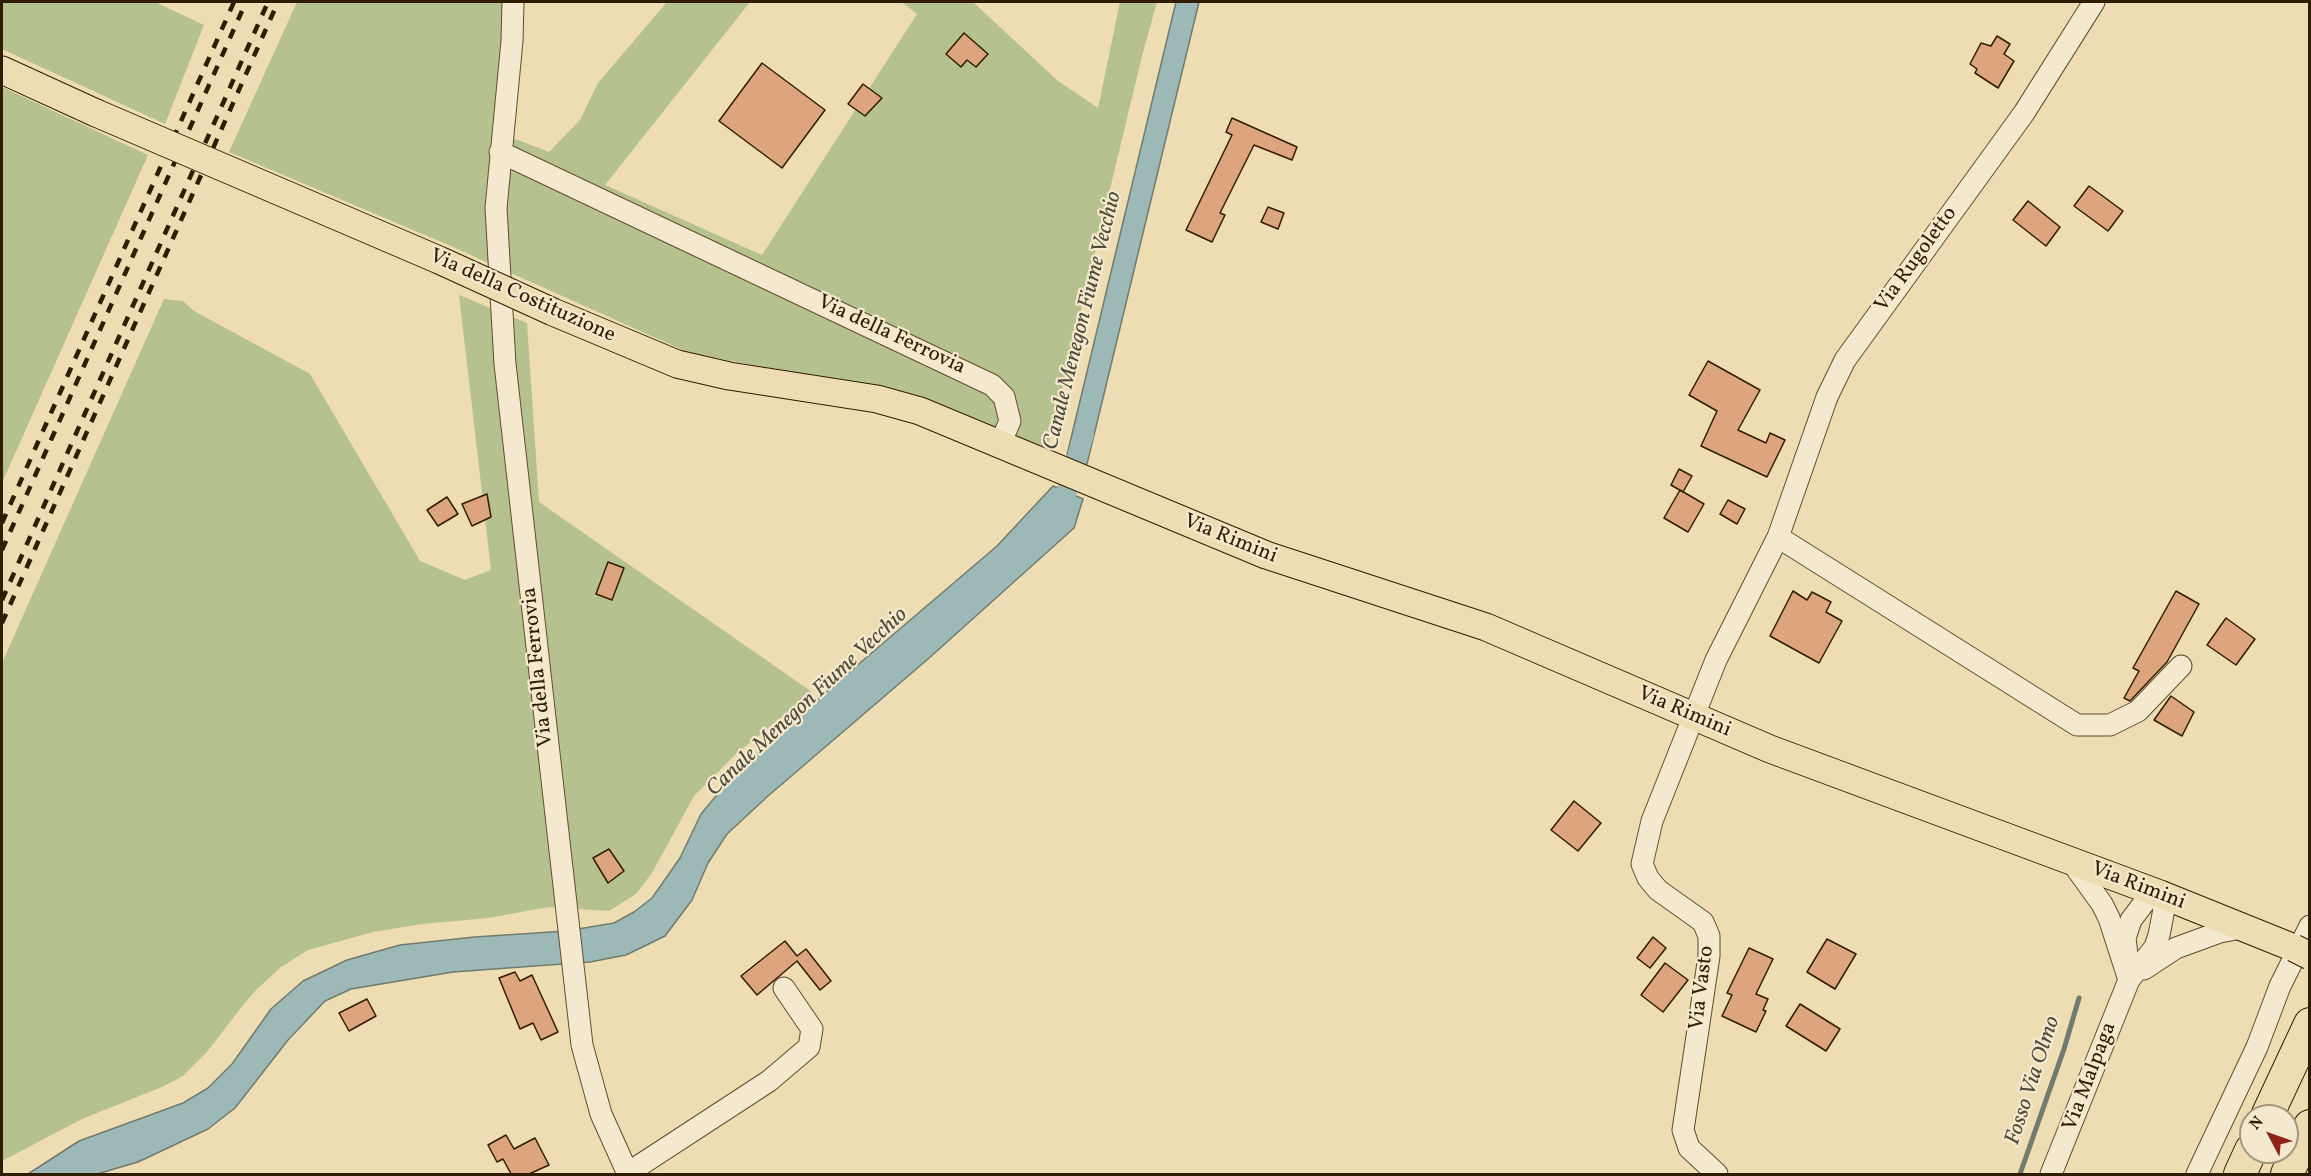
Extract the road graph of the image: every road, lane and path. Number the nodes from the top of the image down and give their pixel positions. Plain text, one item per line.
1 (513, 2) edge
2 (2094, 2) edge
3 (2, 70) edge
4 (500, 152) junction
5 (1000, 444) junction
6 (1051, 466) joint
7 (1778, 537) junction
8 (2181, 666) dead end
9 (1693, 717) junction
10 (2071, 861) junction
11 (2156, 892) junction
12 (2310, 926) edge
13 (2241, 928) junction
14 (2302, 952) edge
15 (2129, 980) junction
16 (784, 988) dead end
17 (2310, 1024) edge
18 (2273, 1104) edge
19 (2310, 1126) edge
20 (628, 1174) edge
21 (1717, 1174) edge
22 (2051, 1174) edge
23 (2197, 1174) edge
24 (2287, 1174) edge

1 - 4 street, Via della Ferrovia
2 - 7 street, Via Rugoletto
3 - 5 main road, Via della Costituzione, bridge
4 - 5 street, Via della Ferrovia
4 - 20 street, Via della Ferrovia
5 - 6 main road, Via della Costituzione
6 - 9 main road, Via Rimini
7 - 8 street
7 - 9 street, Via Rugoletto
9 - 10 main road, Via Rimini
9 - 21 street, Via Vasto
10 - 11 main road, Via Rimini
10 - 15 street
11 - 13 main road, Via Rimini
11 - 15 street
11 - 15 street
12 - 23 street
13 - 14 main road, Via Rimini
13 - 15 street
15 - 22 street, Via Malpaga
16 - 20 street
17 - 18 highway
19 - 24 highway

